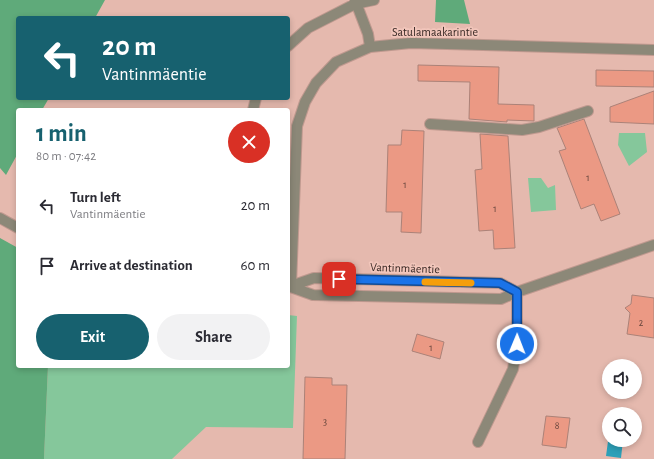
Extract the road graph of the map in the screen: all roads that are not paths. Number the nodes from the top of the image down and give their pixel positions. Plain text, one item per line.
1 (374, 0) edge
2 (355, 2) edge
3 (290, 44) edge
4 (370, 47) junction
5 (654, 50) edge
6 (588, 111) dead end
7 (430, 124) dead end
8 (291, 211) edge
9 (0, 218) edge
10 (16, 227) edge
11 (654, 245) edge
12 (290, 286) edge
13 (517, 292) junction
14 (478, 442) dead end

1 - 2 street
2 - 3 street
2 - 4 street
4 - 5 street, Satulamaakarintie
4 - 8 street, Satulamaakarintie
6 - 7 street
8 - 12 street, Satulamaakarintie
9 - 10 street
11 - 13 street
12 - 13 street
12 - 13 street, Vantinmäentie
13 - 14 street

